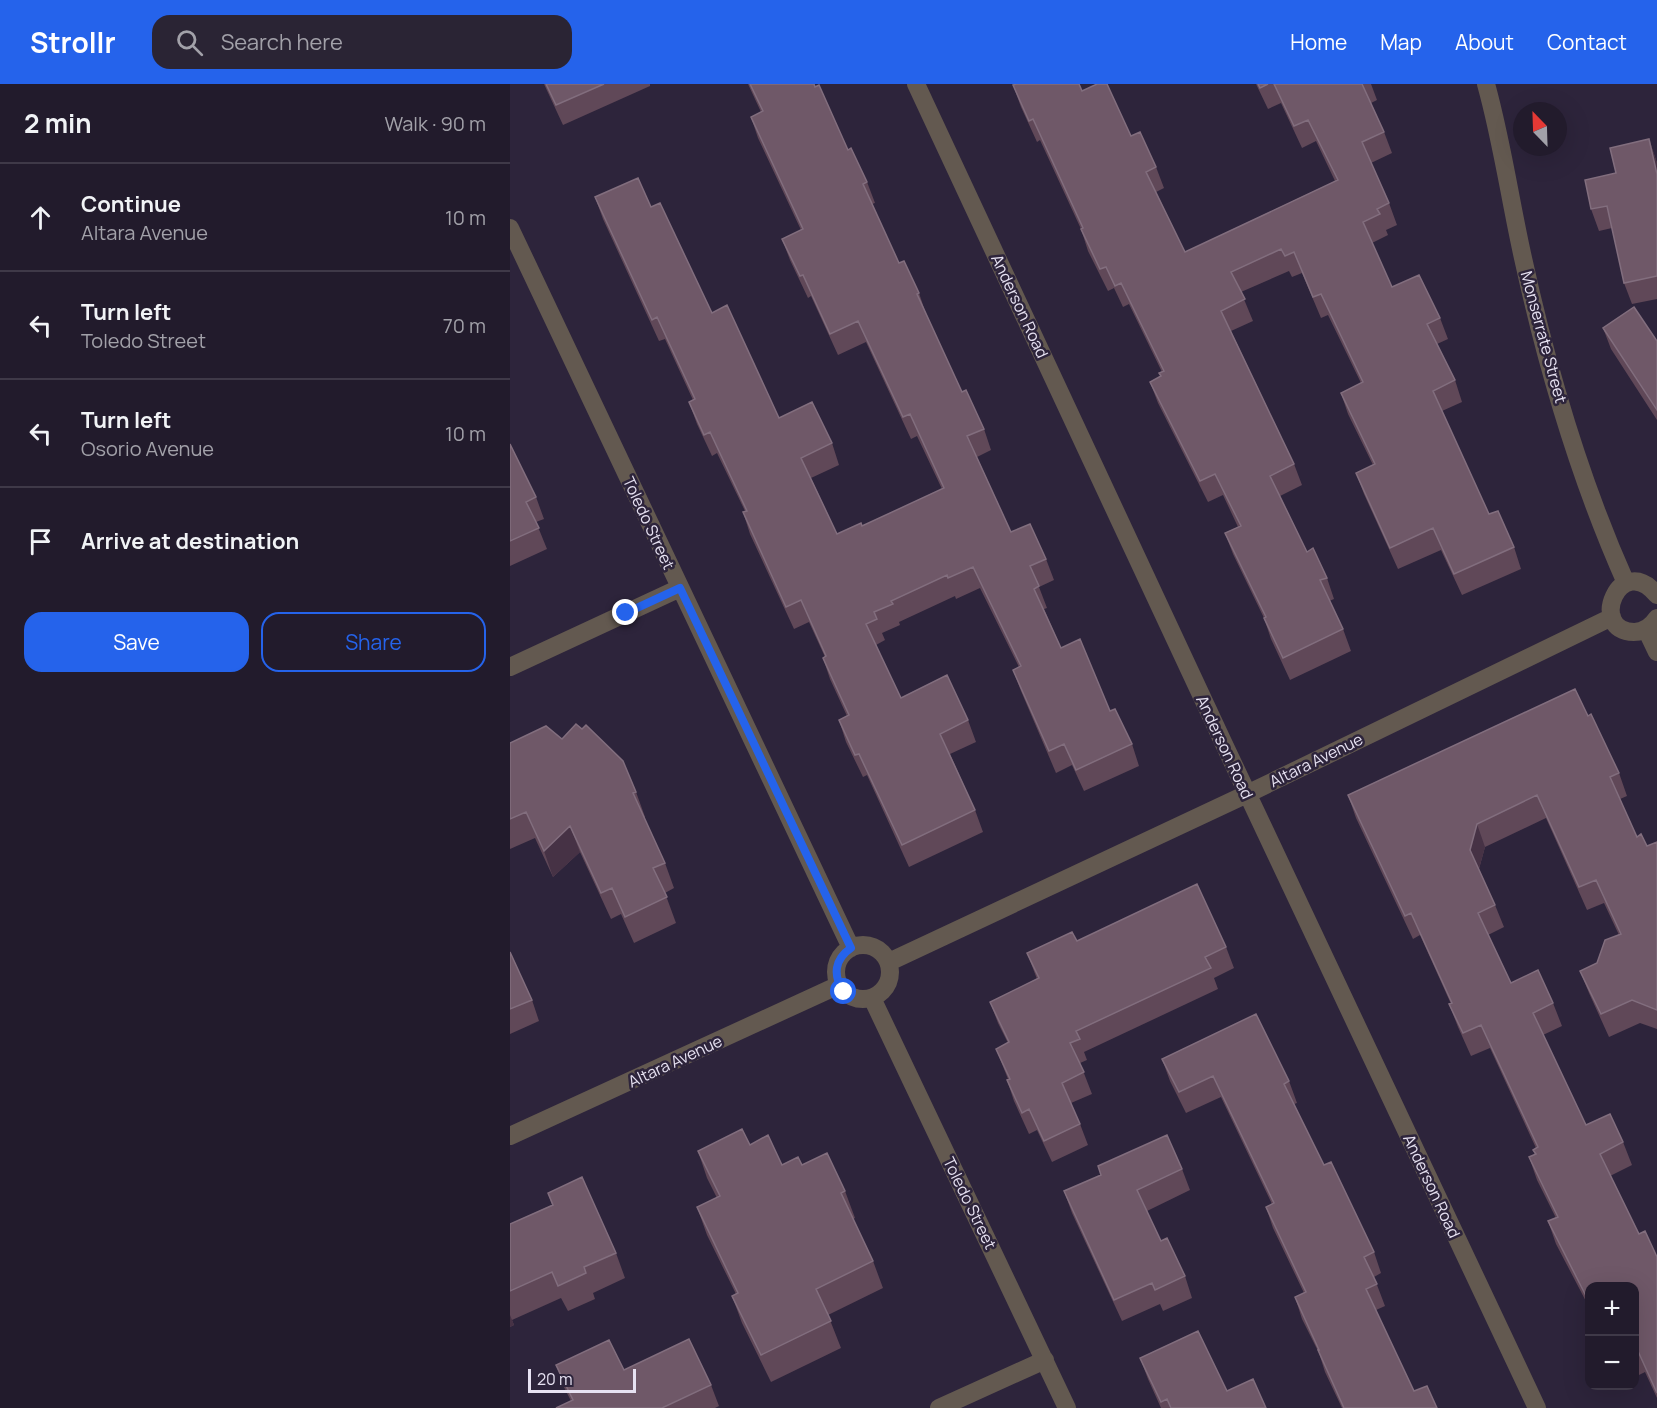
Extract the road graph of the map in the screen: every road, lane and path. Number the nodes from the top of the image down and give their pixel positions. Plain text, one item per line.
1 (916, 84) edge
2 (1486, 84) edge
3 (510, 228) edge
4 (1626, 583) junction
5 (680, 588) junction
6 (1657, 595) edge
7 (1612, 617) junction
8 (1652, 624) edge
9 (1657, 652) edge
10 (510, 666) edge
11 (1247, 794) junction
12 (851, 948) junction
13 (889, 962) junction
14 (839, 985) junction
15 (872, 998) junction
16 (510, 1136) edge
17 (1045, 1360) junction
18 (939, 1408) edge
19 (1067, 1408) edge
20 (1537, 1408) edge

1 - 11 street, Anderson Road
2 - 4 street, Monserrate Street
3 - 5 street, Toledo Street
4 - 6 street
4 - 7 street
5 - 10 street
5 - 12 street, Toledo Street
7 - 8 street
7 - 11 street, Altara Avenue
8 - 9 street
11 - 13 street, Altara Avenue
11 - 20 street, Anderson Road
12 - 13 street
12 - 14 street
13 - 15 street
14 - 15 street
14 - 16 street, Altara Avenue
15 - 17 street, Toledo Street
17 - 18 street
17 - 19 street, Toledo Street

